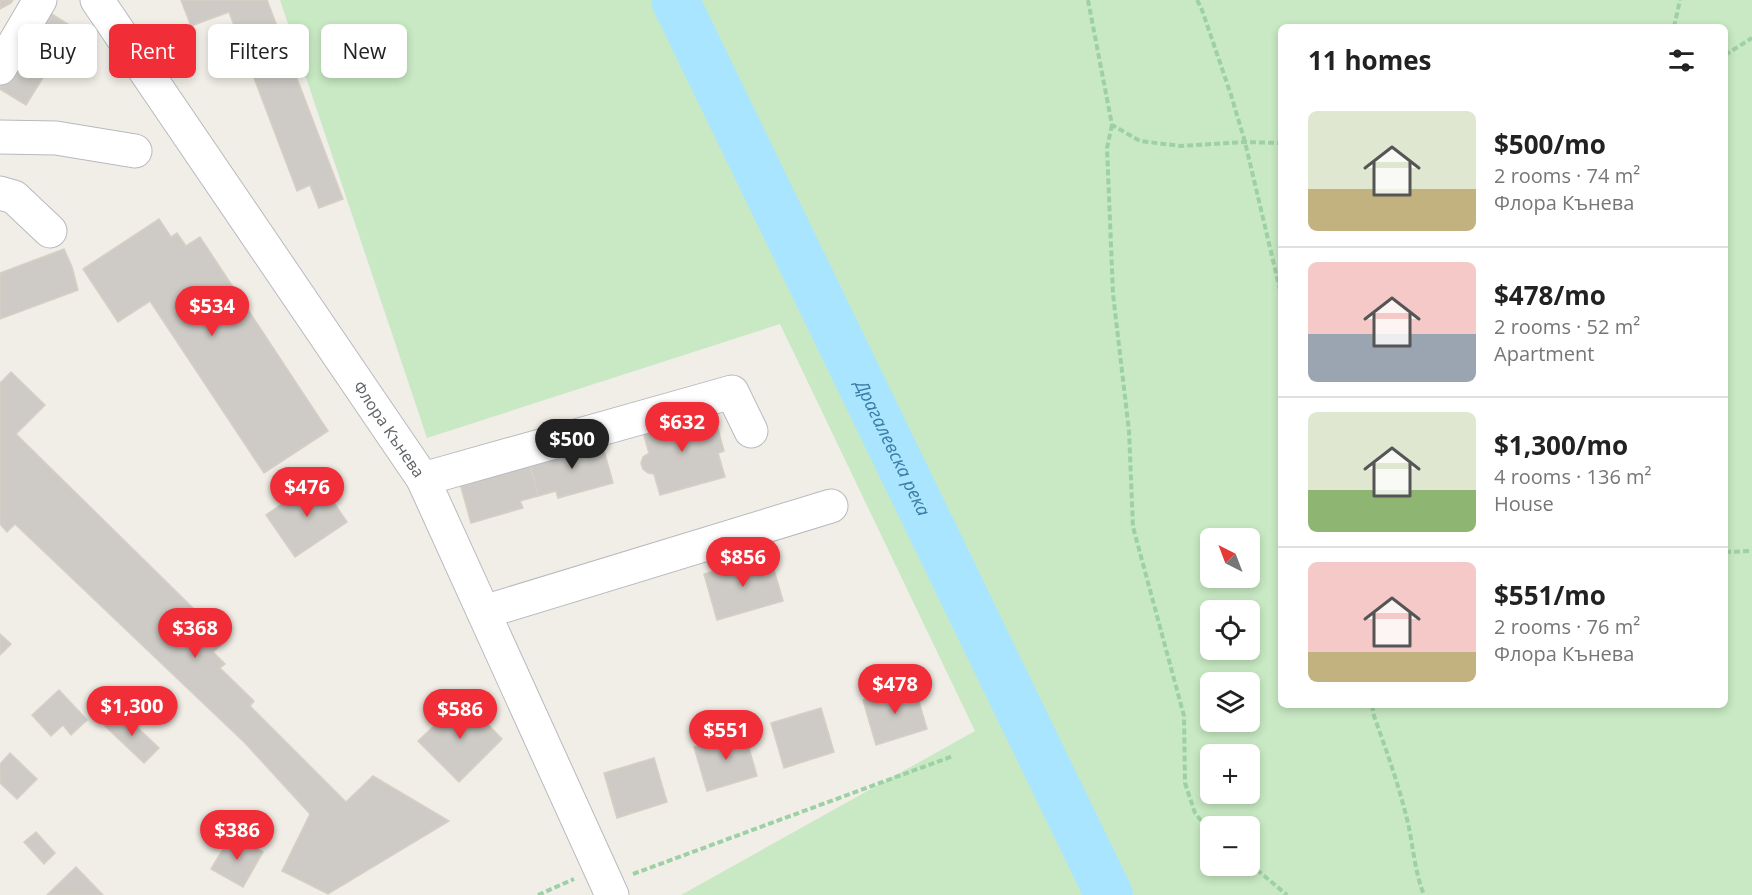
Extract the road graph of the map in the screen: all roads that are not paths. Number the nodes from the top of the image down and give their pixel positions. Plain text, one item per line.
1 (40, 0) edge
2 (97, 0) edge
3 (0, 68) edge
4 (0, 137) edge
5 (135, 151) dead end
6 (0, 192) edge
7 (50, 231) dead end
8 (751, 431) dead end
9 (423, 478) junction
10 (831, 506) dead end
11 (484, 612) junction
12 (606, 882) edge

1 - 3 street
2 - 9 street, Флора Кънева
4 - 5 street
6 - 7 street
8 - 9 street
9 - 11 street, Флора Кънева
10 - 11 street
11 - 12 street, Флора Кънева

